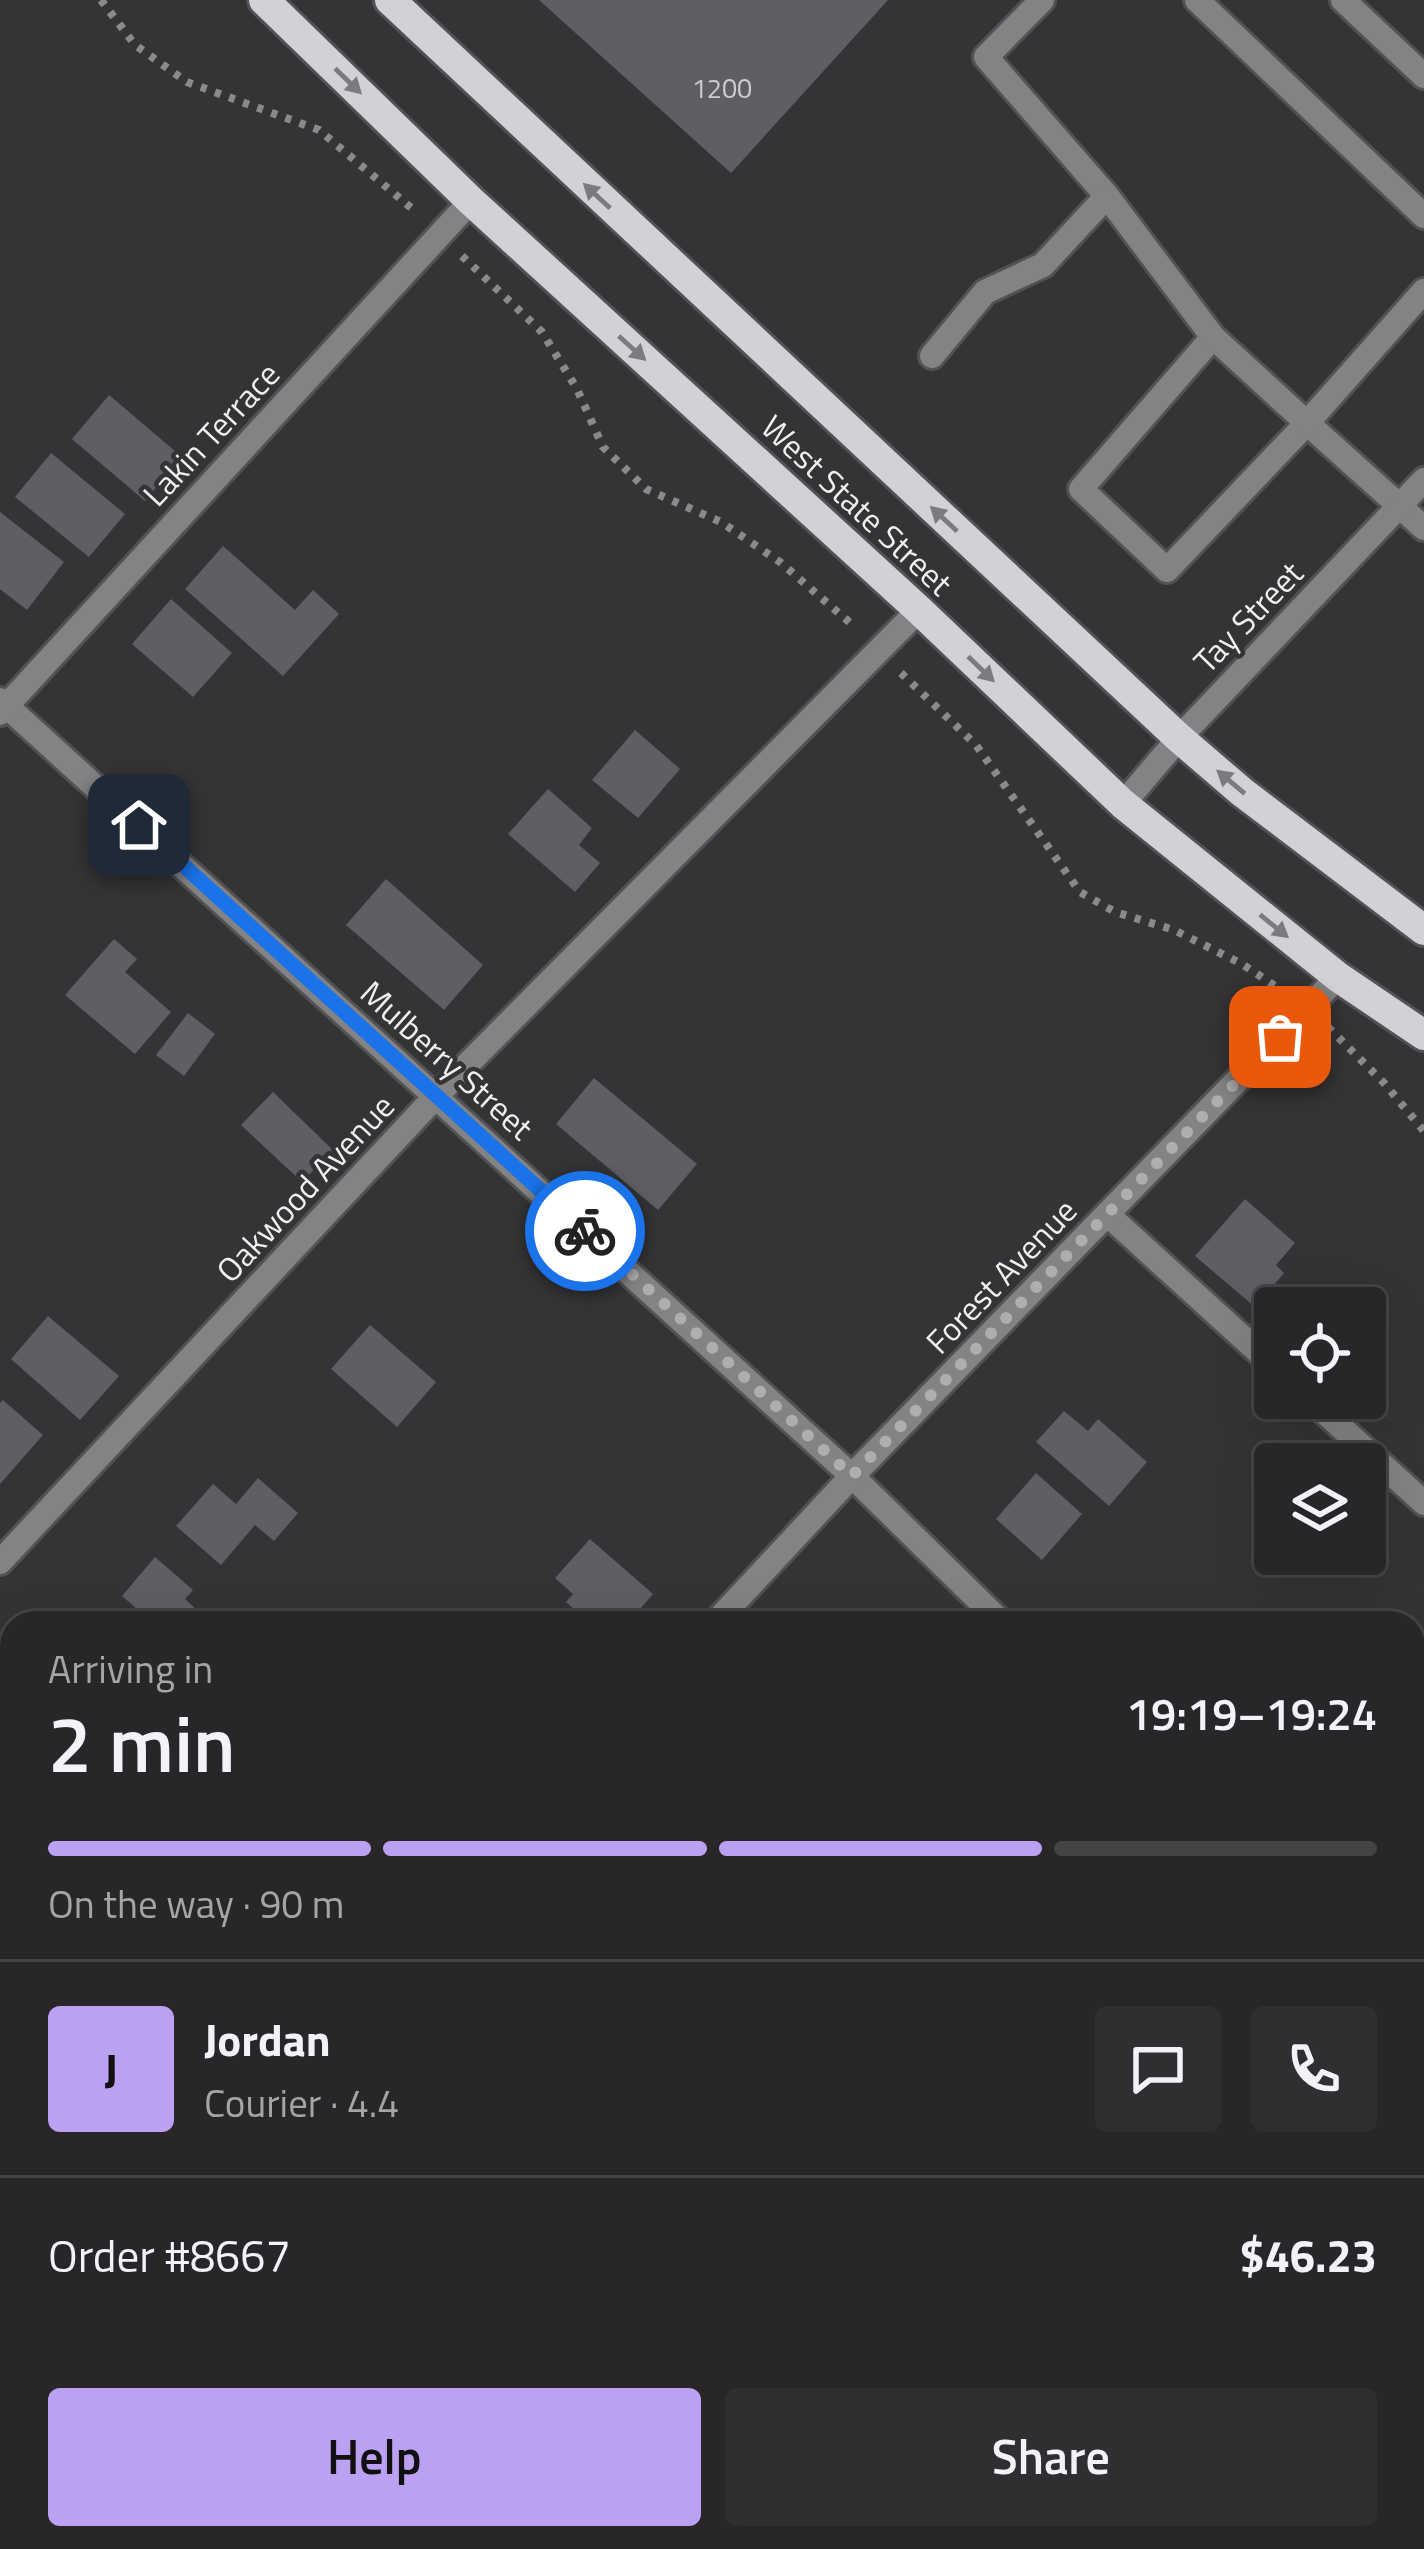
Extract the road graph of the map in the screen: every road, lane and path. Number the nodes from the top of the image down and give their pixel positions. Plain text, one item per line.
1 (101, 0) edge
2 (264, 0) edge
3 (390, 0) edge
4 (1042, 0) edge
5 (1197, 0) edge
6 (1343, 0) edge
7 (1424, 76) edge
8 (1107, 196) junction
9 (471, 201) junction
10 (1424, 216) edge
11 (439, 235) junction
12 (1424, 291) edge
13 (1213, 337) junction
14 (932, 356) dead end
15 (1306, 423) junction
16 (1424, 480) edge
17 (1400, 505) junction
18 (1424, 528) edge
19 (919, 610) junction
20 (878, 651) junction
21 (2, 706) edge
22 (1179, 738) junction
23 (1123, 804) junction
24 (1424, 930) edge
25 (1338, 977) junction
26 (1308, 1007) junction
27 (1424, 1035) edge
28 (437, 1095) junction
29 (1424, 1131) edge
30 (1107, 1214) junction
31 (1254, 1348) edge
32 (1332, 1419) edge
33 (852, 1476) junction
34 (1424, 1503) edge
35 (0, 1562) edge
36 (726, 1611) edge
37 (990, 1611) edge

1 - 11 path
2 -> 9 main road, West State Street
22 -> 3 main road, West State Street
4 - 8 street
5 - 10 street
6 - 7 street
8 - 13 street
8 - 14 street
9 - 11 street, Lakin Terrace
9 -> 19 main road, West State Street
11 - 20 path
11 - 21 street, Lakin Terrace
12 - 15 street
13 - 15 street
13 - 15 street
15 - 17 street
16 - 17 street, Tay Street
17 - 18 street
17 - 22 street, Tay Street
19 - 20 street, Oakwood Avenue
19 -> 23 main road, West State Street
20 - 26 path
20 - 28 street, Oakwood Avenue
21 - 28 street, Mulberry Street
22 - 23 street, Tay Street
24 -> 22 main road, West State Street
23 -> 25 main road, West State Street
25 - 26 street, Forest Avenue
25 - 27 main road, West State Street
26 - 29 path
26 - 30 street, Forest Avenue
28 - 33 street, Mulberry Street
28 - 35 street, Oakwood Avenue
30 - 31 street
30 - 33 street, Forest Avenue
32 - 34 street
33 - 36 street, Forest Avenue
33 - 37 street, Mulberry Street

